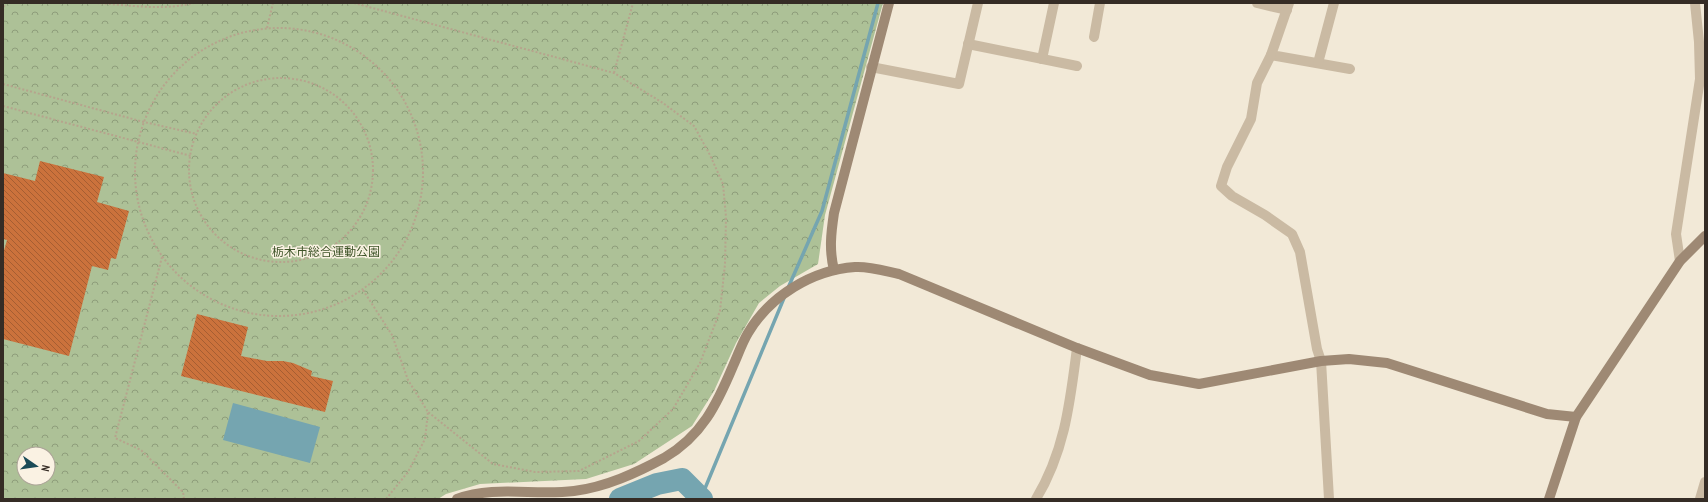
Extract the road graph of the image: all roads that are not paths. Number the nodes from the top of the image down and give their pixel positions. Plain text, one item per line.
1 (889, 3) edge
2 (978, 3) edge
3 (1054, 3) edge
4 (1100, 3) edge
5 (1257, 3) edge
6 (1334, 3) edge
7 (1695, 3) edge
8 (1288, 6) edge
9 (1094, 37) dead end
10 (968, 44) junction
11 (1271, 54) junction
12 (1042, 59) junction
13 (1318, 63) junction
14 (1077, 66) dead end
15 (871, 67) junction
16 (1350, 69) dead end
17 (1705, 236) edge
18 (1680, 261) junction
19 (834, 270) junction
20 (1077, 348) junction
21 (1321, 361) junction
22 (1576, 417) junction
23 (1705, 482) edge
24 (457, 499) edge
25 (1036, 499) edge
26 (1329, 499) edge
27 (1549, 499) edge
28 (1700, 499) edge

1 - 15 street
2 - 10 street
3 - 12 street
4 - 9 street
5 - 8 street
6 - 13 street
7 - 18 street
8 - 11 street
10 - 12 street
10 - 15 street
11 - 13 street
11 - 21 street
12 - 14 street
13 - 16 street
15 - 19 street
17 - 18 street
18 - 22 street
19 - 20 street
19 - 24 street
20 - 21 street
20 - 25 street
21 - 22 street
21 - 26 street
22 - 27 street
23 - 28 street

